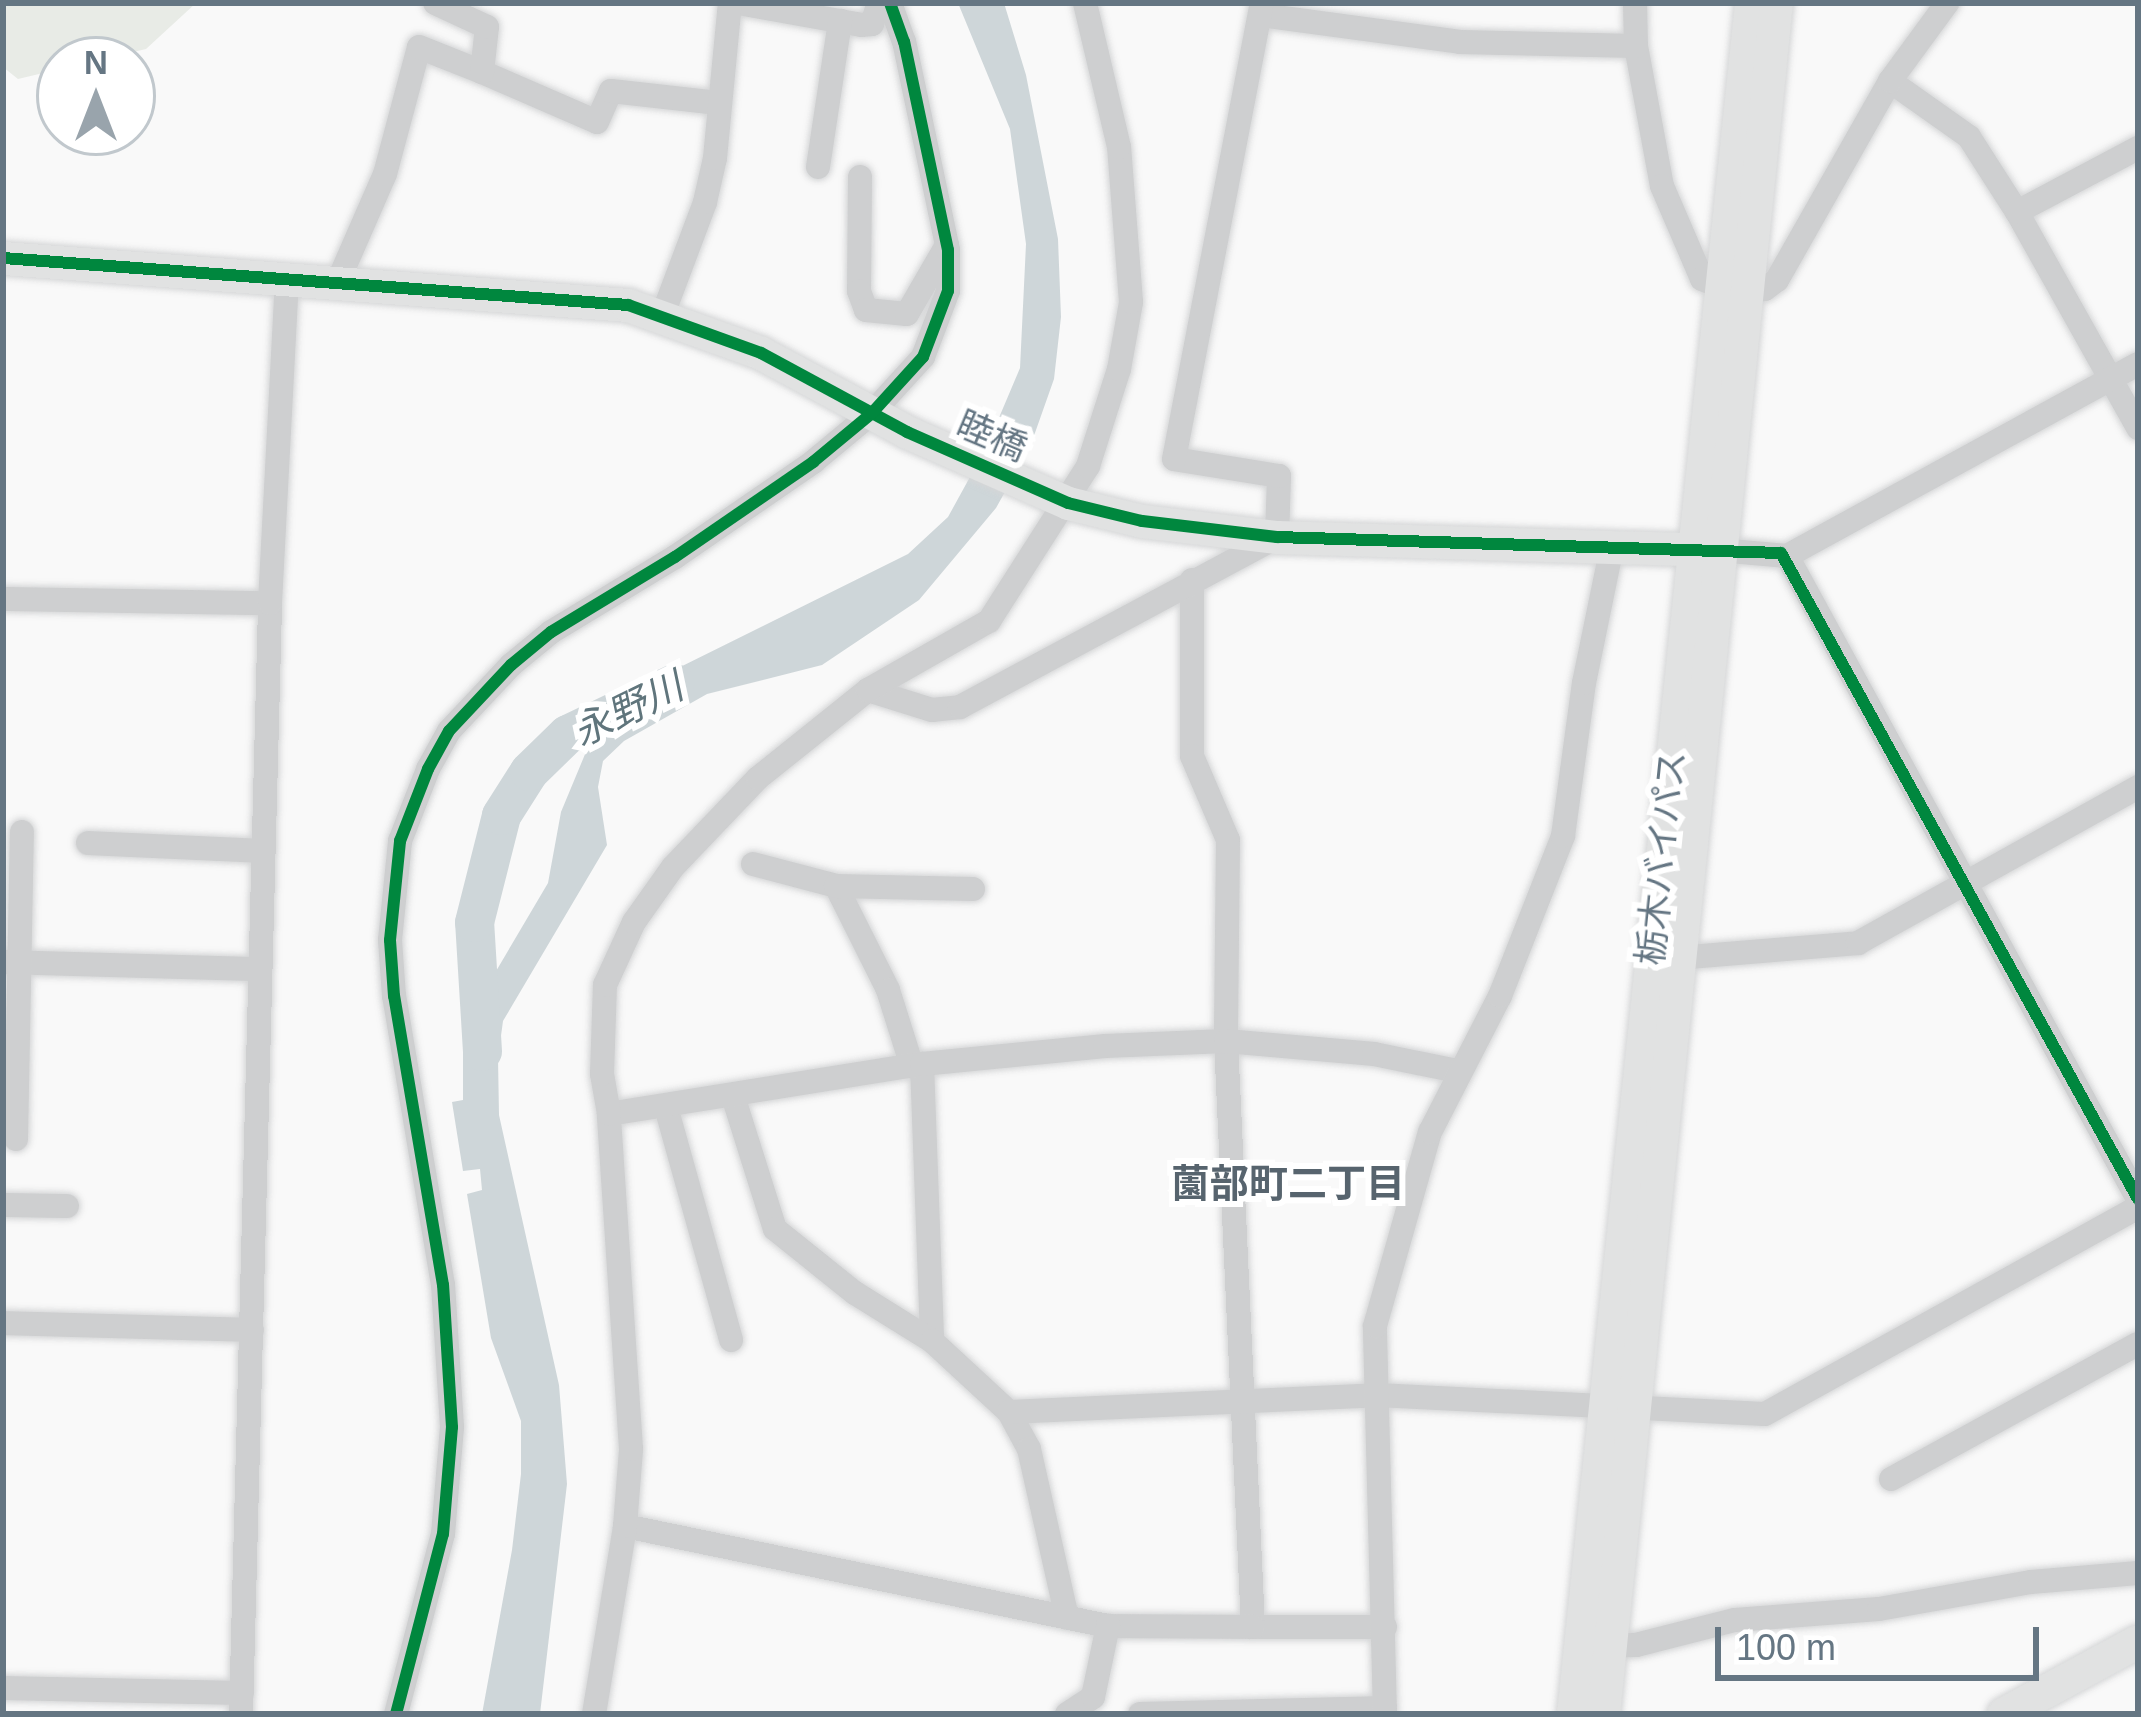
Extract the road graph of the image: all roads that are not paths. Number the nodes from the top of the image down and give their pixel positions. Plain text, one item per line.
1 (435, 3) edge
2 (734, 3) edge
3 (880, 3) edge
4 (890, 3) edge
5 (1085, 3) edge
6 (1635, 3) edge
7 (1750, 3) edge
8 (1776, 3) edge
9 (1947, 3) edge
10 (1262, 9) edge
11 (840, 21) junction
12 (1636, 46) junction
13 (482, 71) junction
14 (1890, 80) junction
15 (718, 103) junction
16 (2138, 148) edge
17 (818, 167) dead end
18 (860, 177) dead end
19 (2017, 212) junction
20 (947, 245) junction
21 (3, 258) edge
22 (286, 283) junction
23 (336, 286) junction
24 (1734, 289) junction
25 (663, 314) junction
26 (2138, 364) edge
27 (2111, 379) junction
28 (872, 413) junction
29 (2138, 428) edge
30 (1060, 499) junction
31 (1277, 537) junction
32 (1612, 547) junction
33 (1705, 549) junction
34 (1787, 556) junction
35 (1192, 580) junction
36 (3, 599) edge
37 (270, 603) junction
38 (868, 690) junction
39 (2138, 787) edge
40 (22, 832) dead end
41 (88, 843) dead end
42 (262, 851) junction
43 (753, 864) dead end
44 (1966, 881) junction
45 (836, 886) junction
46 (973, 889) dead end
47 (1677, 958) junction
48 (11, 962) edge
49 (260, 969) junction
50 (1226, 1041) junction
51 (917, 1065) junction
52 (1457, 1071) junction
53 (733, 1096) junction
54 (666, 1107) junction
55 (609, 1114) junction
56 (16, 1139) dead end
57 (2138, 1203) edge
58 (3, 1205) edge
59 (67, 1206) dead end
60 (3, 1323) edge
61 (251, 1330) junction
62 (731, 1340) dead end
63 (932, 1340) junction
64 (2138, 1344) edge
65 (1377, 1395) junction
66 (1246, 1400) junction
67 (1617, 1408) junction
68 (1009, 1412) junction
69 (1891, 1479) dead end
70 (625, 1526) junction
71 (2138, 1573) edge
72 (1067, 1618) junction
73 (1108, 1626) junction
74 (1253, 1627) junction
75 (1385, 1627) junction
76 (2138, 1641) edge
77 (1595, 1646) junction
78 (3, 1688) edge
79 (241, 1703) edge
80 (1385, 1711) edge
81 (396, 1714) edge
82 (594, 1714) edge
83 (1067, 1714) edge
84 (1140, 1714) edge
85 (1573, 1714) edge
86 (1603, 1714) edge
87 (2002, 1714) edge

1 - 13 street
2 - 11 street
2 - 15 street
3 - 11 street
4 - 20 street
5 - 30 street
6 - 12 street
7 - 24 main road, 栃木バイパス
8 - 24 main road, 栃木バイパス
9 - 14 street
10 - 12 street
10 - 31 street
11 - 17 street
12 - 24 street
13 - 15 street
13 - 23 street
14 - 19 street
14 - 24 street
15 - 25 street
16 - 19 street
18 - 20 street
19 - 27 street
20 - 28 street
21 - 22 main road, 睦橋
22 - 23 main road, 睦橋
22 - 37 street
23 - 25 main road, 睦橋
24 - 33 main road, 栃木バイパス
25 - 28 main road, 睦橋
26 - 27 street
27 - 29 street
27 - 34 street
28 - 30 main road, 睦橋
28 - 81 street
30 - 31 main road, 睦橋
30 - 38 street
31 - 32 main road, 睦橋
31 - 35 street
32 - 33 main road, 睦橋
32 - 52 street
33 - 34 street
33 - 47 main road, 栃木バイパス
33 - 67 main road, 栃木バイパス
34 - 44 street
35 - 38 street
35 - 50 street
36 - 37 street
37 - 42 street
38 - 55 street
39 - 44 street
40 - 48 street
41 - 42 street
42 - 49 street
43 - 45 street
44 - 47 street
44 - 57 street
45 - 46 street
45 - 51 street
47 - 67 main road, 栃木バイパス
48 - 49 street
48 - 56 street
49 - 61 street
50 - 51 street
50 - 52 street
50 - 66 street
51 - 53 street
51 - 63 street
52 - 65 street
53 - 54 street
53 - 63 street
54 - 55 street
54 - 62 street
55 - 70 street
57 - 67 street
58 - 59 street
60 - 61 street
61 - 79 street
63 - 68 street
64 - 69 street
65 - 66 street
65 - 67 street
65 - 75 street
66 - 68 street
66 - 74 street
67 - 77 main road, 栃木バイパス
68 - 72 street
70 - 72 street
70 - 82 street
71 - 77 street
72 - 73 street
73 - 74 street
73 - 83 street
74 - 75 street
75 - 80 street
76 - 87 main road
77 - 85 main road, 栃木バイパス
77 - 86 main road, 栃木バイパス
78 - 79 street
80 - 84 street

